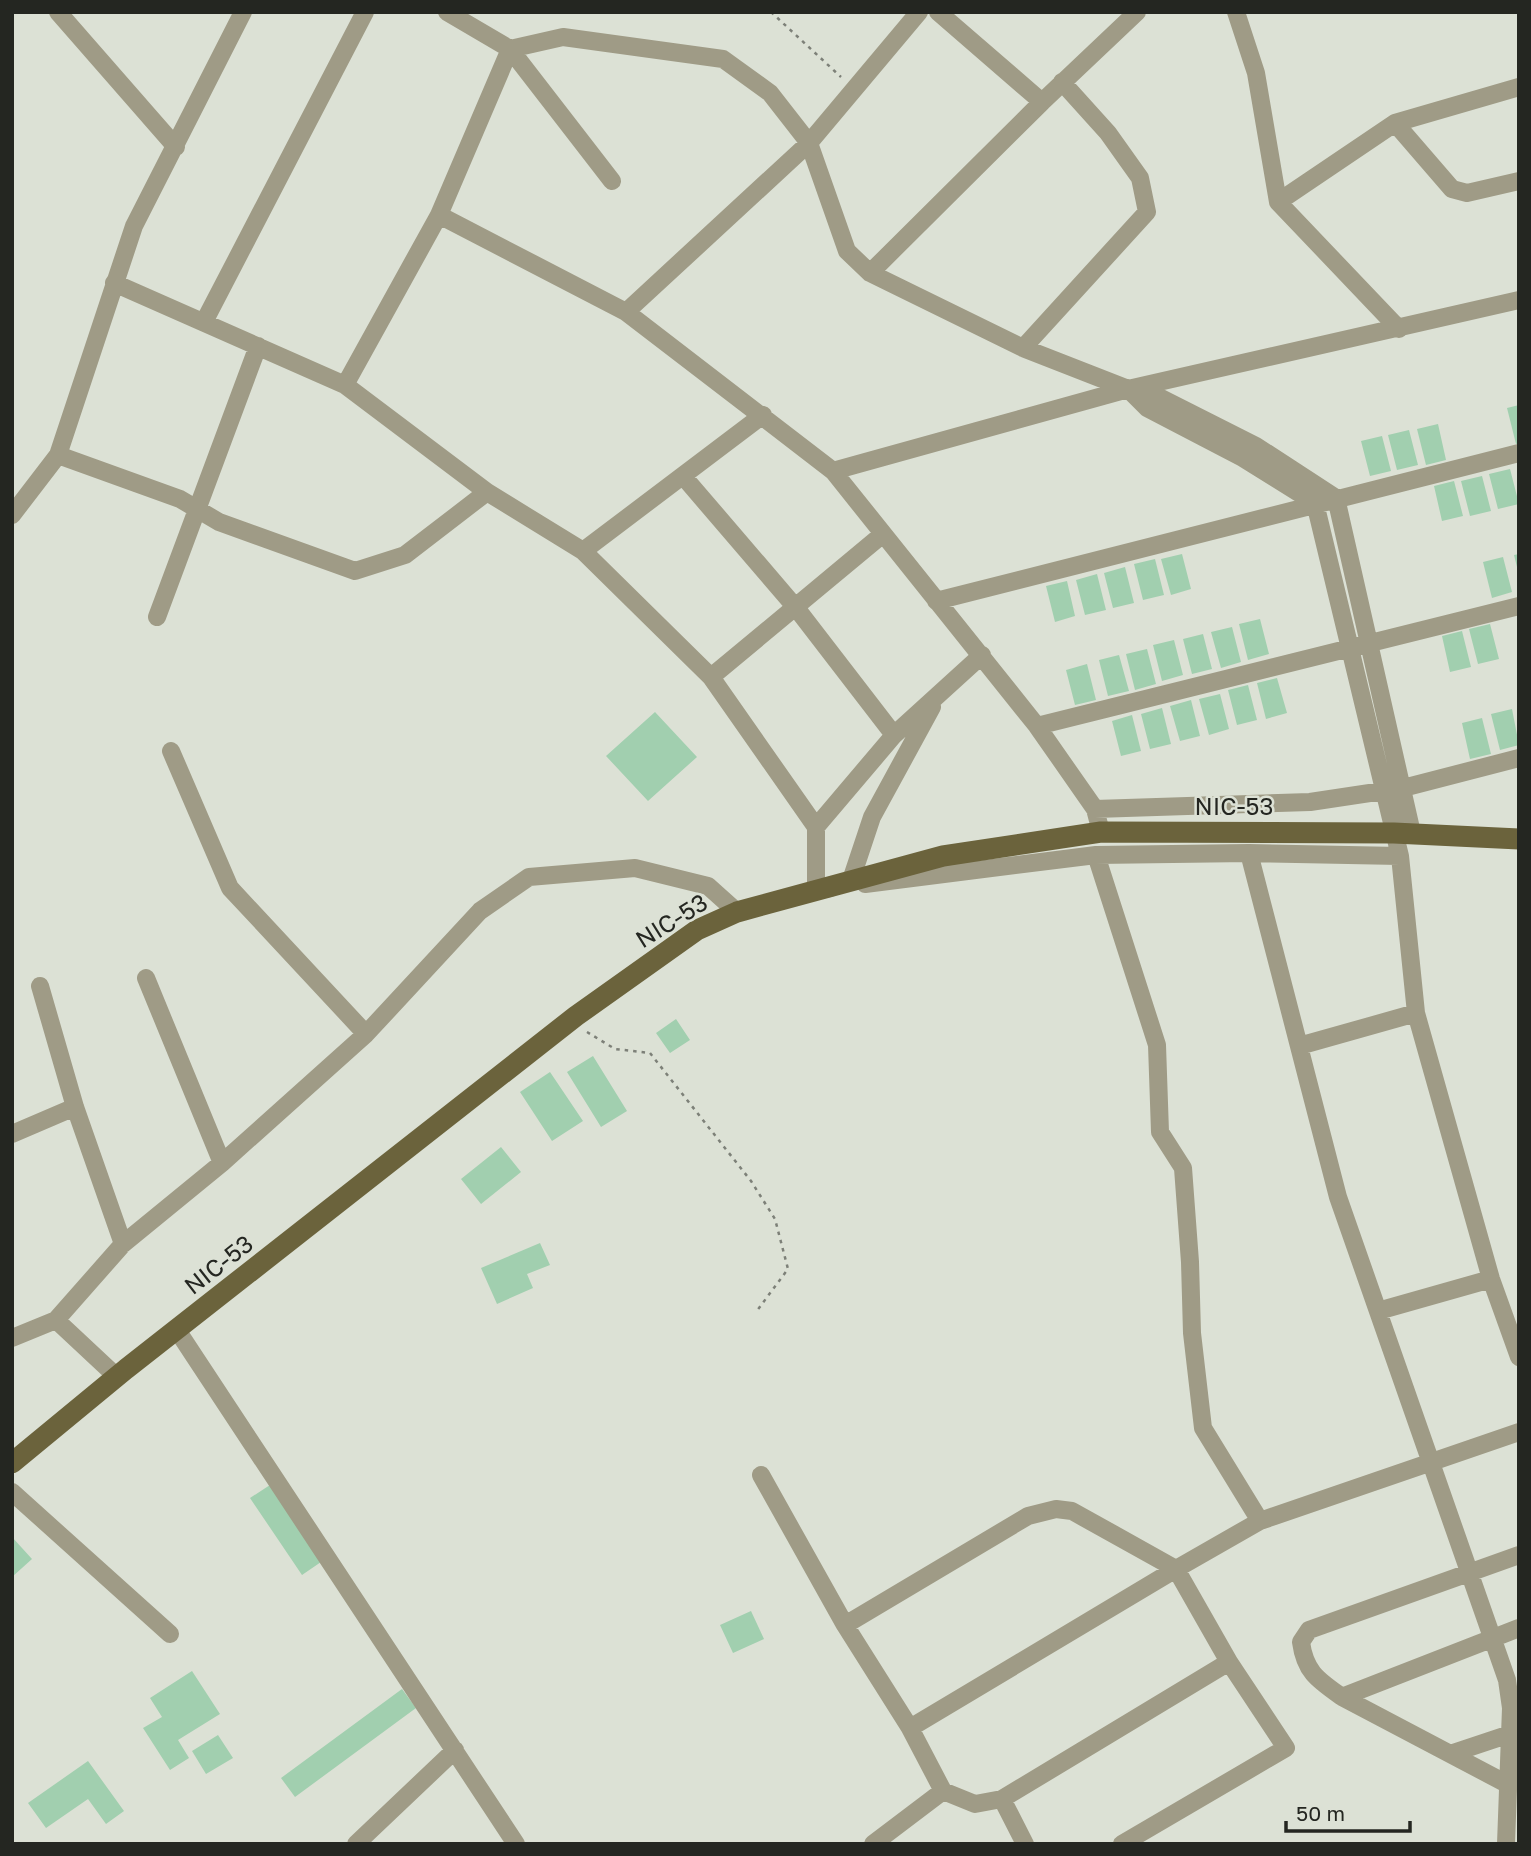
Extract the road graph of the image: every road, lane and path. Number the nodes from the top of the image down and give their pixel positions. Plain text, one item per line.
1 (58, 12) edge
2 (243, 12) edge
3 (365, 12) edge
4 (447, 12) edge
5 (771, 12) edge
6 (938, 12) edge
7 (1137, 12) edge
8 (1236, 12) edge
9 (909, 16) edge
10 (510, 49) junction
11 (1062, 82) junction
12 (1519, 87) edge
13 (854, 89) junction
14 (1042, 102) junction
15 (1395, 123) junction
16 (809, 144) junction
17 (176, 147) junction
18 (612, 181) dead end
19 (1519, 181) edge
20 (1278, 202) junction
21 (439, 215) junction
22 (870, 273) junction
23 (114, 283) junction
24 (1519, 300) edge
25 (626, 313) junction
26 (204, 323) junction
27 (1399, 330) junction
28 (258, 346) junction
29 (1023, 348) junction
30 (345, 385) junction
31 (1128, 389) junction
32 (763, 415) junction
33 (1250, 452) junction
34 (1519, 453) edge
35 (58, 455) junction
36 (833, 471) junction
37 (682, 476) junction
38 (487, 492) junction
39 (1336, 498) junction
40 (1315, 503) junction
41 (196, 508) junction
42 (12, 515) edge
43 (883, 534) junction
44 (583, 551) junction
45 (936, 601) junction
46 (1519, 606) edge
47 (797, 608) junction
48 (157, 617) dead end
49 (1369, 642) junction
50 (1348, 648) junction
51 (982, 655) junction
52 (711, 677) junction
53 (939, 694) junction
54 (1037, 726) junction
55 (894, 735) junction
56 (171, 751) dead end
57 (1519, 758) edge
58 (1403, 788) junction
59 (1384, 792) junction
60 (1095, 809) junction
61 (816, 827) junction
62 (1101, 832) junction
63 (1403, 833) junction
64 (1519, 839) edge
65 (1249, 853) junction
66 (1096, 855) junction
67 (1400, 856) junction
68 (851, 880) junction
69 (816, 890) junction
70 (737, 912) junction
71 (146, 978) dead end
72 (40, 986) dead end
73 (1416, 1013) junction
74 (576, 1016) junction
75 (366, 1034) junction
76 (1299, 1046) junction
77 (75, 1107) junction
78 (12, 1133) edge
79 (222, 1163) junction
80 (123, 1244) junction
81 (1491, 1279) junction
82 (1378, 1311) junction
83 (756, 1312) dead end
84 (57, 1320) junction
85 (177, 1330) junction
86 (12, 1338) edge
87 (1519, 1357) edge
88 (117, 1377) junction
89 (1519, 1432) edge
90 (1431, 1462) junction
91 (12, 1463) edge
92 (761, 1475) dead end
93 (12, 1492) edge
94 (1260, 1521) junction
95 (1519, 1555) edge
96 (1176, 1569) junction
97 (1470, 1573) junction
98 (845, 1625) junction
99 (1519, 1628) edge
100 (170, 1634) dead end
101 (1492, 1637) junction
102 (1229, 1662) junction
103 (1342, 1697) junction
104 (910, 1728) junction
105 (1510, 1734) junction
106 (455, 1750) junction
107 (1450, 1754) junction
108 (1508, 1785) junction
109 (943, 1791) junction
110 (1002, 1799) junction
111 (356, 1844) edge
112 (516, 1844) edge
113 (873, 1844) edge
114 (1025, 1844) edge
115 (1122, 1844) edge
116 (1507, 1844) edge

1 - 17 street
2 - 17 street
3 - 26 street
4 - 10 street
5 - 13 path
6 - 14 street
7 - 11 street
8 - 20 street
9 - 13 street
10 - 16 street
10 - 18 street
10 - 21 street
11 - 14 street
11 - 29 street
12 - 15 street
13 - 16 street
14 - 22 street
15 - 19 street
15 - 20 street
16 - 22 street
16 - 25 street
17 - 23 street
20 - 27 street
21 - 25 street
21 - 30 street
22 - 29 street
23 - 26 street
23 - 35 street
24 - 27 street
25 - 32 street
26 - 28 street
27 - 31 street
28 - 30 street
28 - 41 street
29 - 31 street
30 - 38 street
31 - 33 street
31 - 36 street
32 - 36 street
32 - 37 street
33 - 39 street
33 - 40 street
34 - 39 street
35 - 41 street
35 - 42 street
36 - 43 street
37 - 44 street
37 - 47 street
38 - 41 street
38 - 44 street
39 - 40 street
39 - 49 street
40 - 45 street
40 - 50 street
41 - 48 street
43 - 45 street
43 - 47 street
44 - 52 street
45 - 51 street
46 - 49 street
47 - 52 street
47 - 55 street
49 - 50 street
49 - 58 street
50 - 54 street
50 - 59 street
51 - 53 street
51 - 54 street
52 - 61 street
53 - 55 street
53 - 68 street
54 - 60 street
55 - 61 street
56 - 75 street
57 - 58 street
58 - 59 street
58 - 63 street
59 - 60 street
59 - 63 street
60 - 62 street
61 - 69 street
62 - 63 main road, NIC-53 / NIC-53
62 - 68 main road, NIC-53 / NIC-53
63 - 64 main road, NIC-53 / NIC-53
63 - 67 street
65 - 66 street
65 - 67 street
65 - 76 street
66 - 69 street
66 - 94 street
67 - 73 street
68 - 69 main road, NIC-53 / NIC-53
69 - 70 main road, NIC-53 / NIC-53
70 - 74 main road, NIC-53 / NIC-53
70 - 75 street
71 - 79 street
72 - 77 street
73 - 76 street
73 - 81 street
74 - 83 path
74 - 85 main road, NIC-53 / NIC-53
75 - 79 street
76 - 82 street
77 - 78 street
77 - 80 street
79 - 80 street
80 - 84 street
81 - 82 street
81 - 87 street
82 - 90 street
84 - 86 street
84 - 88 street
85 - 88 main road, NIC-53 / NIC-53
85 - 106 street
88 - 91 main road, NIC-53 / NIC-53
89 - 90 street
90 - 94 street
90 - 97 street
92 - 98 street
93 - 100 street
94 - 96 street
95 - 97 street
96 - 98 street
96 - 102 street
96 - 104 street
97 - 101 street
97 - 103 street
98 - 104 street
99 - 101 street
101 - 103 street
101 - 105 street
102 - 110 street
102 - 115 street
103 - 107 street
104 - 109 street
105 - 107 street
105 - 108 street
106 - 111 street
106 - 112 street
107 - 108 street
108 - 116 street
109 - 110 street
109 - 113 street
110 - 114 street

